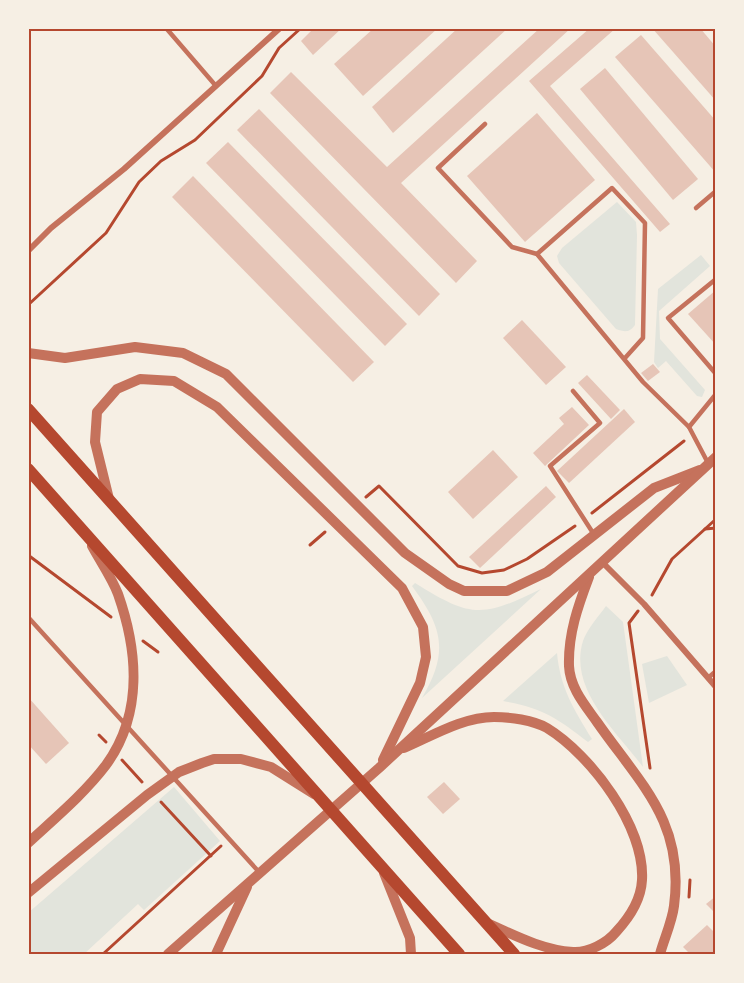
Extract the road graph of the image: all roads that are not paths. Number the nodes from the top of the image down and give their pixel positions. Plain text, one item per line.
1 (166, 28) edge
2 (280, 28) edge
3 (216, 86) junction
4 (485, 124) dead end
5 (716, 191) edge
6 (696, 208) dead end
7 (28, 251) edge
8 (537, 254) junction
9 (716, 279) edge
10 (28, 353) edge
11 (625, 358) junction
12 (716, 374) edge
13 (573, 391) dead end
14 (716, 394) edge
15 (28, 409) edge
16 (689, 427) junction
17 (708, 464) edge
18 (28, 469) edge
19 (109, 500) junction
20 (593, 533) junction
21 (87, 537) junction
22 (601, 562) junction
23 (590, 573) junction
24 (28, 617) edge
25 (716, 671) edge
26 (708, 678) junction
27 (716, 687) edge
28 (396, 752) junction
29 (379, 768) junction
30 (323, 799) junction
31 (28, 843) edge
32 (381, 866) junction
33 (259, 872) junction
34 (250, 880) junction
35 (28, 893) edge
36 (485, 922) junction
37 (168, 954) edge
38 (216, 954) edge
39 (411, 954) edge
40 (459, 954) edge
41 (514, 954) edge
42 (660, 954) edge

1 - 3 lane
2 - 3 street
3 - 7 street
4 - 8 lane
5 - 6 lane
8 - 11 lane
8 - 11 lane
9 - 12 lane
10 - 20 street
11 - 16 lane
13 - 20 lane
14 - 16 lane
15 - 19 main road
16 - 17 lane
17 - 20 street
17 - 22 street
18 - 21 main road
19 - 29 street
19 - 36 main road
21 - 30 main road
21 - 31 street
22 - 23 street
22 - 26 street
23 - 28 street
23 - 42 street
24 - 33 lane
25 - 26 lane
26 - 27 street
28 - 29 street
28 - 36 street
29 - 33 street
30 - 32 main road
30 - 35 street
32 - 39 street
32 - 40 main road
33 - 34 street
34 - 37 street
34 - 38 street
36 - 41 main road

